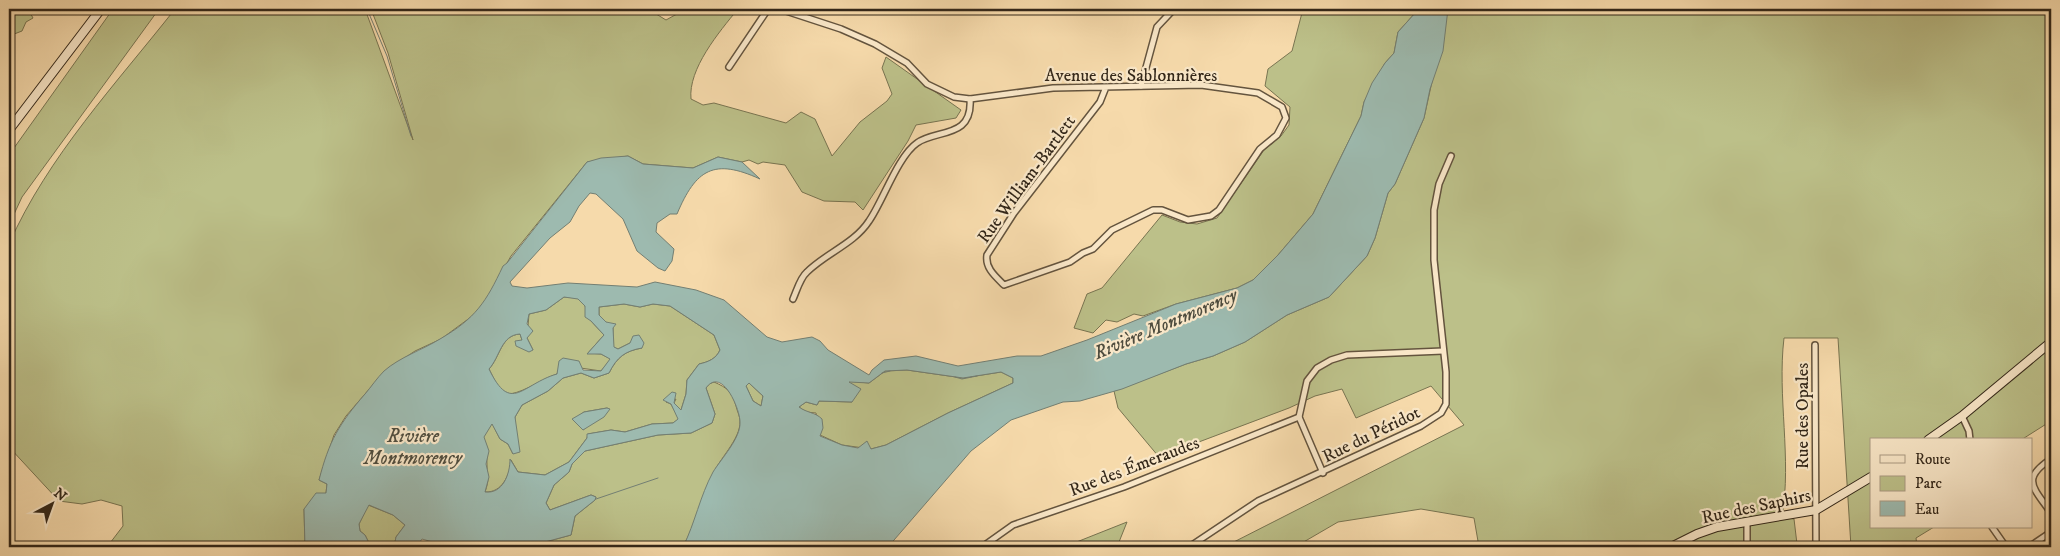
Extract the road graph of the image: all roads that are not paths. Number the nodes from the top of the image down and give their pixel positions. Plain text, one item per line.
1 (101, 9) edge
2 (768, 9) edge
3 (780, 9) edge
4 (1174, 9) edge
5 (729, 67) dead end
6 (1141, 86) junction
7 (1106, 87) junction
8 (970, 99) junction
9 (9, 130) edge
10 (1451, 156) dead end
11 (1004, 285) joint
12 (793, 299) dead end
13 (2051, 342) edge
14 (1815, 345) dead end
15 (1443, 351) junction
16 (1962, 416) junction
17 (1299, 417) junction
18 (1931, 438) edge
19 (1970, 438) edge
20 (2051, 459) edge
21 (1323, 473) junction
22 (1870, 478) edge
23 (1816, 510) junction
24 (2051, 513) edge
25 (1747, 522) junction
26 (1993, 528) edge
27 (2051, 532) edge
28 (982, 547) edge
29 (1189, 547) edge
30 (1436, 547) edge
31 (1445, 547) edge
32 (1672, 547) edge
33 (1747, 547) edge
34 (1816, 547) edge
35 (2006, 547) edge
36 (2029, 547) edge

1 - 9 street
2 - 5 street
3 - 8 street, Avenue des Sablonnières
4 - 6 street
6 - 7 street, Avenue des Sablonnières
6 - 11 street, Avenue des Sablonnières
7 - 8 street, Avenue des Sablonnières
7 - 11 street, Rue William-Bartlett
8 - 12 street
10 - 15 street, Rue du Péridot
13 - 16 street
14 - 23 street, Rue des Opales
15 - 17 street
15 - 21 street, Rue du Péridot
16 - 18 street
16 - 19 street
17 - 21 street
17 - 28 street, Rue des Émeraudes
20 - 24 street
21 - 29 street, Rue du Péridot
22 - 23 street, Rue des Saphirs
23 - 25 street, Rue des Saphirs
23 - 34 street, Rue des Opales
25 - 32 street, Rue des Saphirs
25 - 33 street
26 - 35 street
27 - 36 street
30 - 31 street

